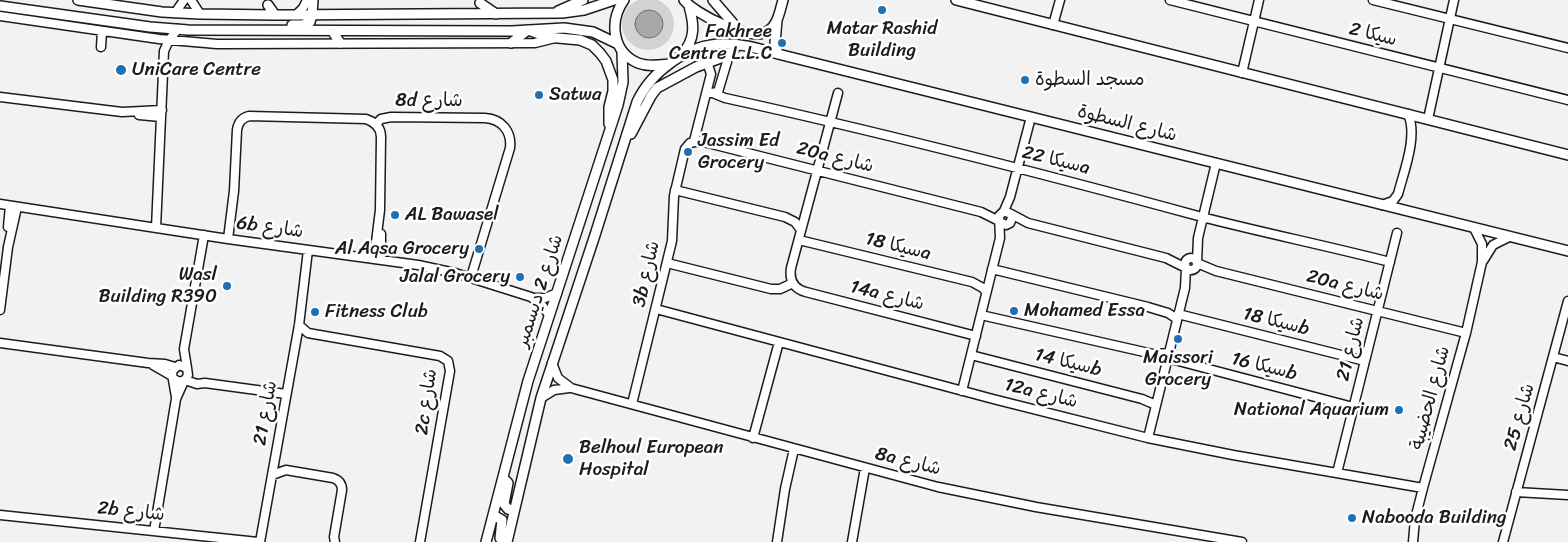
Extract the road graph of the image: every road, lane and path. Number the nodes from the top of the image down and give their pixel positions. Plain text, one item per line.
1 (78, 0) edge
2 (144, 0) edge
3 (184, 0) edge
4 (191, 0) edge
5 (307, 0) edge
6 (313, 0) edge
7 (584, 0) edge
8 (614, 0) edge
9 (624, 0) edge
10 (713, 0) edge
11 (783, 0) edge
12 (956, 0) edge
13 (1060, 0) edge
14 (1170, 0) edge
15 (1258, 0) edge
16 (1373, 0) edge
17 (1454, 0) edge
18 (480, 3) dead end
19 (686, 3) edge
20 (268, 5) dead end
21 (0, 6) edge
22 (149, 10) junction
23 (175, 13) junction
24 (200, 14) junction
25 (496, 14) junction
26 (551, 14) junction
27 (275, 15) junction
28 (296, 15) junction
29 (312, 15) junction
30 (324, 15) junction
31 (0, 16) edge
32 (777, 20) junction
33 (1450, 20) junction
34 (1254, 21) junction
35 (1054, 25) junction
36 (150, 27) junction
37 (178, 29) junction
38 (529, 30) junction
39 (739, 30) junction
40 (102, 31) junction
41 (255, 31) junction
42 (333, 32) junction
43 (556, 38) junction
44 (159, 39) junction
45 (169, 40) junction
46 (340, 43) junction
47 (511, 43) junction
48 (738, 44) junction
49 (101, 48) dead end
50 (620, 48) junction
51 (1568, 48) edge
52 (164, 52) junction
53 (729, 54) junction
54 (778, 54) junction
55 (679, 58) junction
56 (707, 62) junction
57 (670, 64) junction
58 (1439, 68) junction
59 (1242, 72) junction
60 (838, 92) dead end
61 (711, 93) junction
62 (0, 97) edge
63 (1568, 100) edge
64 (161, 114) junction
65 (1408, 114) junction
66 (1031, 117) junction
67 (1428, 119) junction
68 (830, 122) junction
69 (376, 124) junction
70 (609, 130) junction
71 (694, 142) junction
72 (624, 147) junction
73 (1568, 154) edge
74 (1216, 163) junction
75 (1017, 168) junction
76 (818, 170) junction
77 (675, 190) junction
78 (0, 204) edge
79 (1382, 205) junction
80 (13, 206) junction
81 (981, 212) junction
82 (1007, 212) junction
83 (1203, 217) junction
84 (1004, 222) junction
85 (1028, 223) junction
86 (156, 228) junction
87 (1474, 228) junction
88 (801, 230) junction
89 (1397, 233) dead end
90 (204, 235) junction
91 (1509, 237) junction
92 (231, 239) junction
93 (799, 240) junction
94 (311, 250) junction
95 (1568, 251) edge
96 (378, 259) junction
97 (1390, 262) junction
98 (1482, 262) junction
99 (667, 263) junction
100 (1192, 264) junction
101 (992, 269) junction
102 (471, 278) junction
103 (793, 283) junction
104 (986, 292) junction
105 (1, 293) edge
106 (557, 293) junction
107 (532, 297) junction
108 (1568, 301) edge
109 (656, 309) junction
110 (0, 310) edge
111 (1377, 311) junction
112 (549, 315) junction
113 (981, 315) junction
114 (1177, 316) junction
115 (299, 325) junction
116 (1466, 333) junction
117 (976, 336) junction
118 (0, 342) edge
119 (779, 342) junction
120 (184, 349) junction
121 (971, 355) junction
122 (1168, 356) junction
123 (1553, 357) junction
124 (1365, 361) junction
125 (1568, 361) edge
126 (148, 363) junction
127 (552, 363) junction
128 (176, 367) junction
129 (186, 376) junction
130 (173, 377) junction
131 (571, 388) junction
132 (962, 391) junction
133 (286, 394) junction
134 (540, 398) junction
135 (176, 399) junction
136 (632, 404) junction
137 (1156, 406) junction
138 (1353, 407) junction
139 (752, 438) junction
140 (1148, 438) junction
141 (794, 449) junction
142 (865, 468) junction
143 (1336, 473) junction
144 (272, 475) junction
145 (504, 478) junction
146 (1423, 488) junction
147 (1516, 492) junction
148 (1568, 495) edge
149 (513, 510) junction
150 (0, 515) edge
151 (493, 516) junction
152 (154, 531) junction
153 (259, 542) edge
154 (335, 542) edge
155 (420, 542) edge
156 (486, 542) edge
157 (505, 542) edge
158 (777, 542) edge
159 (852, 542) edge
160 (1242, 542) edge
161 (1413, 542) edge
162 (1503, 542) edge

1 - 22 main road
2 - 22 main road
3 - 23 street
4 - 24 street
5 - 28 street
6 - 29 main road
6 - 30 street
7 - 26 main road
8 - 26 main road
9 - 50 main road, شارع 2 ديسمبر
10 - 39 main road
11 - 32 main road
12 - 35 main road
13 - 35 street
14 - 34 street, سيكا 2
15 - 34 street
16 - 33 street
17 - 33 street
18 - 25 main road
19 - 39 main road
19 - 55 main road
20 - 27 main road
21 - 36 main road
22 - 23 main road
23 - 24 main road
24 - 27 main road
25 - 26 main road
25 - 30 main road
27 - 28 main road
28 - 29 main road
29 - 30 main road
29 - 41 main road
31 - 40 street
32 - 39 main road
32 - 54 main road
33 - 51 street
33 - 58 street
34 - 58 street, سيكا 2
34 - 59 street
35 - 59 main road
36 - 37 main road
36 - 44 street
37 - 41 main road
37 - 45 street
38 - 42 main road
38 - 43 main road
38 - 47 main road
38 - 50 main road
40 - 44 street
40 - 49 street
41 - 42 main road
42 - 46 main road
43 - 47 street
43 - 70 main road
44 - 45 street
44 - 52 street
45 - 46 street
45 - 52 street
46 - 47 street
48 - 53 main road
48 - 54 main road, شارع السطوة
48 - 55 main road, شارع السطوة
50 - 57 main road
50 - 70 main road, شارع 2 ديسمبر
52 - 64 street
53 - 56 main road
53 - 61 street
54 - 66 main road, شارع السطوة
55 - 57 main road, شارع 2 ديسمبر
56 - 61 street
56 - 72 main road
57 - 72 main road, شارع 2 ديسمبر
58 - 63 street, سيكا 2
58 - 67 street
59 - 65 main road
60 - 68 street
61 - 68 street, سيكا 22a
61 - 71 street
62 - 64 street
64 - 86 street
65 - 67 main road
65 - 79 street
66 - 74 main road, شارع السطوة
66 - 75 street
67 - 73 main road
68 - 75 street, سيكا 22a
68 - 76 street
69 - 92 street, 8d شارع
69 - 96 street
69 - 102 street, 8d شارع
70 - 106 main road, شارع 2 ديسمبر
71 - 76 street, 20a شارع
71 - 77 street, 3b شارع
72 - 127 main road, شارع 2 ديسمبر
74 - 79 main road, شارع السطوة
74 - 83 street
75 - 82 street
75 - 83 street, سيكا 22a
76 - 81 street, 20a شارع
76 - 88 street
77 - 88 street
77 - 99 street, 3b شارع
78 - 80 street, 6b شارع
79 - 87 main road, شارع السطوة
80 - 86 street, 6b شارع
80 - 105 street
81 - 82 street, 20a شارع
81 - 84 street, 20a شارع
82 - 84 street
82 - 84 street
82 - 85 street, 20a شارع
83 - 97 street, سيكا 22a
83 - 100 street
84 - 85 street, 20a شارع
84 - 101 street
85 - 100 street, 20a شارع
86 - 90 street, 6b شارع
87 - 91 main road, شارع السطوة
87 - 98 street, شارع الحضيبة
88 - 93 street
89 - 97 street, شارع 21
90 - 92 street, 6b شارع
90 - 120 street
91 - 95 main road, شارع السطوة
91 - 98 street, شارع الحضيبة
92 - 94 street, 6b شارع
93 - 103 street
93 - 104 street, سيكا 18a
94 - 96 street, 6b شارع
94 - 115 street, شارع 21
96 - 102 street, 6b شارع
97 - 111 street, شارع 21
98 - 116 street, شارع الحضيبة
99 - 103 street
99 - 109 street, 3b شارع
100 - 111 street, 20a شارع
100 - 114 street
101 - 104 street
101 - 114 street, سيكا 18b
102 - 107 street, 6b شارع
103 - 117 street, 14a شارع
104 - 113 street
105 - 110 street
106 - 107 street, 6b شارع
106 - 112 main road, شارع 2 ديسمبر
107 - 112 street, 6b شارع
108 - 123 street, شارع 25
109 - 119 street, 12a شارع
109 - 136 street, 3b شارع
111 - 116 street, 20a شارع
111 - 124 street, شارع 21
112 - 145 main road, شارع 2 ديسمبر
113 - 117 street
113 - 122 street, سيكا 16b
114 - 122 street
114 - 124 street, سيكا 18b
115 - 133 street, شارع 21
115 - 155 street, 2c شارع
116 - 146 street, شارع الحضيبة
117 - 121 street
118 - 126 street
119 - 132 street, 12a شارع
119 - 139 street
120 - 128 street
120 - 129 street
121 - 132 street
121 - 137 street, سيكا 14b
122 - 137 street
122 - 138 street, سيكا 16b
123 - 125 street
123 - 147 street, شارع 25
124 - 138 street, شارع 21
126 - 128 street
126 - 130 street
127 - 131 street
127 - 134 main road, شارع 2 ديسمبر
128 - 129 street
128 - 130 street
129 - 130 street
129 - 133 street
129 - 135 street
130 - 135 street
131 - 134 street, 8a شارع
131 - 136 street, 8a شارع
132 - 140 street, 12a شارع
133 - 144 street, شارع 21
134 - 149 main road, شارع 2 ديسمبر
135 - 152 street
136 - 139 street, 8a شارع
137 - 140 street
138 - 143 street, شارع 21
139 - 141 street, 8a شارع
140 - 143 street, 12a شارع
141 - 142 street, 8a شارع
141 - 158 street
142 - 159 street
142 - 160 street, 8a شارع
143 - 146 street, 12a شارع
144 - 153 street, شارع 21
144 - 154 street
145 - 149 main road
145 - 151 main road, شارع 2 ديسمبر
146 - 161 street, شارع الحضيبة
147 - 148 street
147 - 162 street, شارع 25
149 - 157 main road, شارع 2 ديسمبر
150 - 152 street, 2b شارع
151 - 156 main road, شارع 2 ديسمبر
151 - 157 main road
152 - 153 street, 2b شارع

